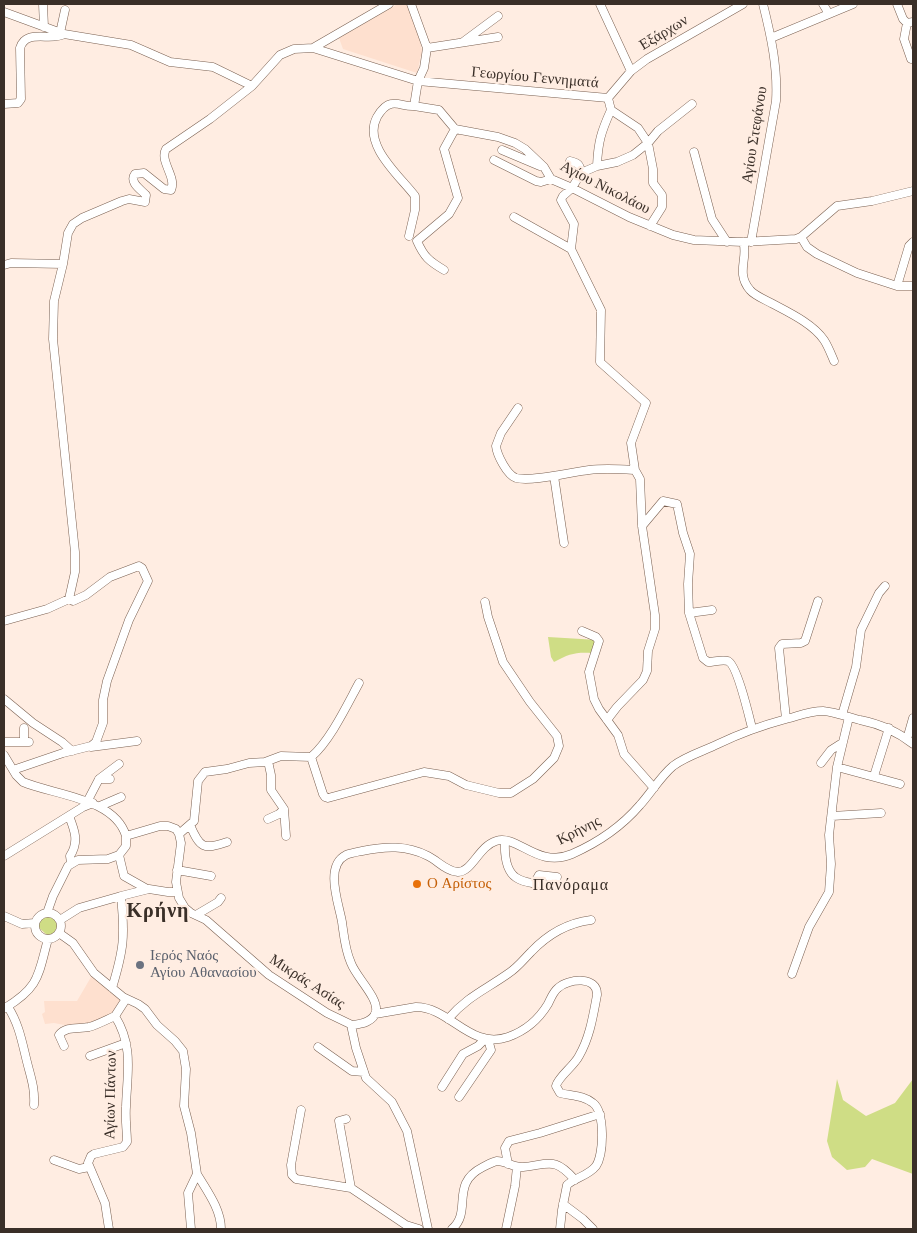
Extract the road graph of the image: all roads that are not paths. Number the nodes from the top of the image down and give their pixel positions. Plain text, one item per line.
1 (43, 4) edge
2 (389, 4) edge
3 (411, 4) edge
4 (600, 4) edge
5 (743, 4) edge
6 (763, 4) edge
7 (823, 4) edge
8 (853, 4) edge
9 (897, 4) edge
10 (65, 10) dead end
11 (829, 14) junction
12 (5, 16) edge
13 (498, 16) dead end
14 (910, 22) edge
15 (44, 27) junction
16 (62, 33) junction
17 (498, 38) dead end
18 (771, 38) junction
19 (462, 43) junction
20 (312, 48) junction
21 (427, 48) junction
22 (911, 59) dead end
23 (631, 71) junction
24 (418, 81) junction
25 (252, 86) junction
26 (608, 98) junction
27 (4, 104) edge
28 (692, 104) dead end
29 (414, 106) junction
30 (611, 110) junction
31 (455, 130) junction
32 (648, 143) junction
33 (502, 150) dead end
34 (694, 152) dead end
35 (494, 160) dead end
36 (570, 161) dead end
37 (597, 166) junction
38 (544, 167) junction
39 (581, 173) junction
40 (551, 179) junction
41 (572, 188) junction
42 (913, 191) edge
43 (514, 217) dead end
44 (650, 226) junction
45 (409, 236) dead end
46 (801, 237) junction
47 (727, 242) junction
48 (747, 242) junction
49 (913, 242) edge
50 (571, 249) junction
51 (63, 264) junction
52 (4, 265) edge
53 (444, 270) dead end
54 (897, 286) junction
55 (913, 286) edge
56 (834, 361) dead end
57 (518, 408) dead end
58 (635, 470) junction
59 (554, 476) junction
60 (642, 526) junction
61 (564, 543) dead end
62 (885, 586) dead end
63 (69, 599) junction
64 (818, 601) dead end
65 (485, 602) dead end
66 (712, 610) dead end
67 (689, 613) junction
68 (4, 621) edge
69 (582, 631) dead end
70 (359, 683) dead end
71 (4, 699) edge
72 (845, 716) junction
73 (913, 718) edge
74 (786, 719) junction
75 (608, 720) junction
76 (24, 728) dead end
77 (752, 728) junction
78 (889, 728) junction
79 (137, 741) dead end
80 (910, 741) edge
81 (4, 742) edge
82 (842, 743) junction
83 (86, 747) junction
84 (72, 751) junction
85 (4, 755) edge
86 (311, 757) junction
87 (268, 762) junction
88 (120, 764) dead end
89 (820, 764) dead end
90 (836, 768) junction
91 (14, 770) junction
92 (874, 776) junction
93 (99, 779) junction
94 (110, 779) dead end
95 (900, 784) dead end
96 (654, 788) junction
97 (122, 798) dead end
98 (93, 804) junction
99 (284, 809) junction
100 (881, 813) dead end
101 (69, 816) junction
102 (832, 816) junction
103 (268, 819) dead end
104 (190, 826) junction
105 (180, 834) junction
106 (126, 836) junction
107 (286, 836) dead end
108 (505, 841) junction
109 (227, 842) dead end
110 (119, 855) junction
111 (4, 856) edge
112 (71, 863) junction
113 (177, 870) junction
114 (211, 876) dead end
115 (557, 881) dead end
116 (146, 889) junction
117 (177, 892) junction
118 (121, 896) junction
119 (221, 898) dead end
120 (47, 913) junction
121 (196, 915) junction
122 (4, 916) edge
123 (60, 920) junction
124 (591, 920) dead end
125 (35, 923) junction
126 (59, 933) junction
127 (48, 939) junction
128 (792, 974) dead end
129 (112, 988) junction
130 (126, 999) junction
131 (6, 1008) edge
132 (375, 1014) junction
133 (115, 1016) junction
134 (448, 1019) junction
135 (351, 1025) junction
136 (486, 1039) junction
137 (126, 1043) junction
138 (64, 1046) dead end
139 (318, 1047) dead end
140 (90, 1056) dead end
141 (364, 1072) junction
142 (442, 1087) dead end
143 (459, 1097) dead end
144 (34, 1105) dead end
145 (301, 1110) dead end
146 (600, 1114) junction
147 (346, 1119) dead end
148 (54, 1160) dead end
149 (508, 1164) junction
150 (89, 1167) junction
151 (518, 1167) junction
152 (197, 1174) junction
153 (575, 1180) junction
154 (351, 1188) junction
155 (563, 1204) junction
156 (109, 1229) edge
157 (191, 1229) edge
158 (221, 1229) edge
159 (419, 1229) edge
160 (428, 1229) edge
161 (452, 1229) edge
162 (506, 1229) edge
163 (560, 1229) edge
164 (593, 1229) edge

1 - 15 street
2 - 20 street
3 - 21 street
4 - 23 street
5 - 23 street, Εξάρχων
6 - 18 street, Αγίου Στεφάνου
7 - 11 street
8 - 11 street
9 - 14 street
10 - 16 street
11 - 18 street
12 - 15 street
13 - 19 street
14 - 22 street
15 - 16 street
16 - 25 street
16 - 27 street
17 - 19 street
18 - 48 street, Αγίου Στεφάνου
19 - 21 street
20 - 24 street, Γεωργίου Γεννηματά
20 - 25 street
21 - 24 street
23 - 26 street, Εξάρχων
24 - 26 street, Γεωργίου Γεννηματά
24 - 29 street
25 - 51 street
26 - 30 street, Γεωργίου Γεννηματά
28 - 32 street
29 - 31 street
29 - 45 street
30 - 32 street, Γεωργίου Γεννηματά
30 - 37 street
31 - 38 street, Αγίου Νικολάου
31 - 53 street
32 - 37 street
32 - 44 street
33 - 38 street
34 - 47 street
35 - 40 street
36 - 39 street
37 - 39 street
38 - 40 street, Αγίου Νικολάου
39 - 41 street
40 - 41 street, Αγίου Νικολάου
41 - 44 street, Αγίου Νικολάου
41 - 50 street
42 - 46 street
43 - 50 street
44 - 47 street, Αγίου Νικολάου
46 - 48 street, Αγίου Νικολάου
46 - 54 street
47 - 48 street, Αγίου Νικολάου
48 - 56 street, Αγίου Στεφάνου
49 - 54 street
50 - 58 street
51 - 52 street
51 - 63 street
54 - 55 street
57 - 59 street
58 - 59 street
58 - 60 street
59 - 61 street
60 - 67 street
60 - 75 street
62 - 72 street
63 - 68 street
63 - 83 street
64 - 74 street
65 - 86 street
66 - 67 street
67 - 77 street
69 - 75 street
70 - 86 street
71 - 84 street
72 - 74 street, Κρήνης
72 - 78 street, Κρήνης
72 - 82 street
73 - 80 street
74 - 77 street, Κρήνης
75 - 96 street
76 - 81 street
77 - 96 street, Κρήνης
78 - 80 street, Κρήνης
78 - 92 street
79 - 83 street
82 - 89 street
82 - 90 street
83 - 84 street
84 - 91 street
85 - 91 street
86 - 87 street
87 - 99 street
87 - 104 street
88 - 93 street
90 - 92 street
90 - 102 street
91 - 98 street
92 - 95 street
93 - 94 street
93 - 98 street
96 - 108 street, Κρήνης
97 - 98 street
98 - 101 street
98 - 106 street
99 - 103 street
99 - 107 street
100 - 102 street
101 - 111 street
101 - 112 street
102 - 128 street
104 - 105 street
104 - 109 street
105 - 106 street
105 - 113 street
106 - 110 street
108 - 115 street
108 - 132 street
110 - 112 street
110 - 116 street
112 - 120 street
113 - 114 street
113 - 117 street
116 - 117 street
116 - 118 street
117 - 121 street, Μικράς Ασίας
118 - 123 street
118 - 129 street
119 - 121 street
120 - 123 street
120 - 125 street
121 - 135 street, Μικράς Ασίας
122 - 125 street
123 - 126 street
124 - 134 street
125 - 127 street
126 - 127 street
126 - 129 street
127 - 131 street
129 - 130 street
130 - 133 street
130 - 152 street
131 - 144 street
132 - 134 street
132 - 135 street
133 - 137 street, Αγίων Πάντων
133 - 138 street
134 - 136 street
135 - 141 street, Μικράς Ασίας
136 - 142 street
136 - 143 street
136 - 146 street
137 - 140 street
137 - 150 street, Αγίων Πάντων
139 - 141 street
141 - 160 street, Μικράς Ασίας
145 - 154 street
146 - 149 street
146 - 153 street
147 - 154 street
148 - 150 street
149 - 151 street
149 - 161 street
150 - 156 street
151 - 153 street
151 - 162 street
152 - 157 street
152 - 158 street
153 - 155 street
154 - 159 street
155 - 163 street
155 - 164 street

